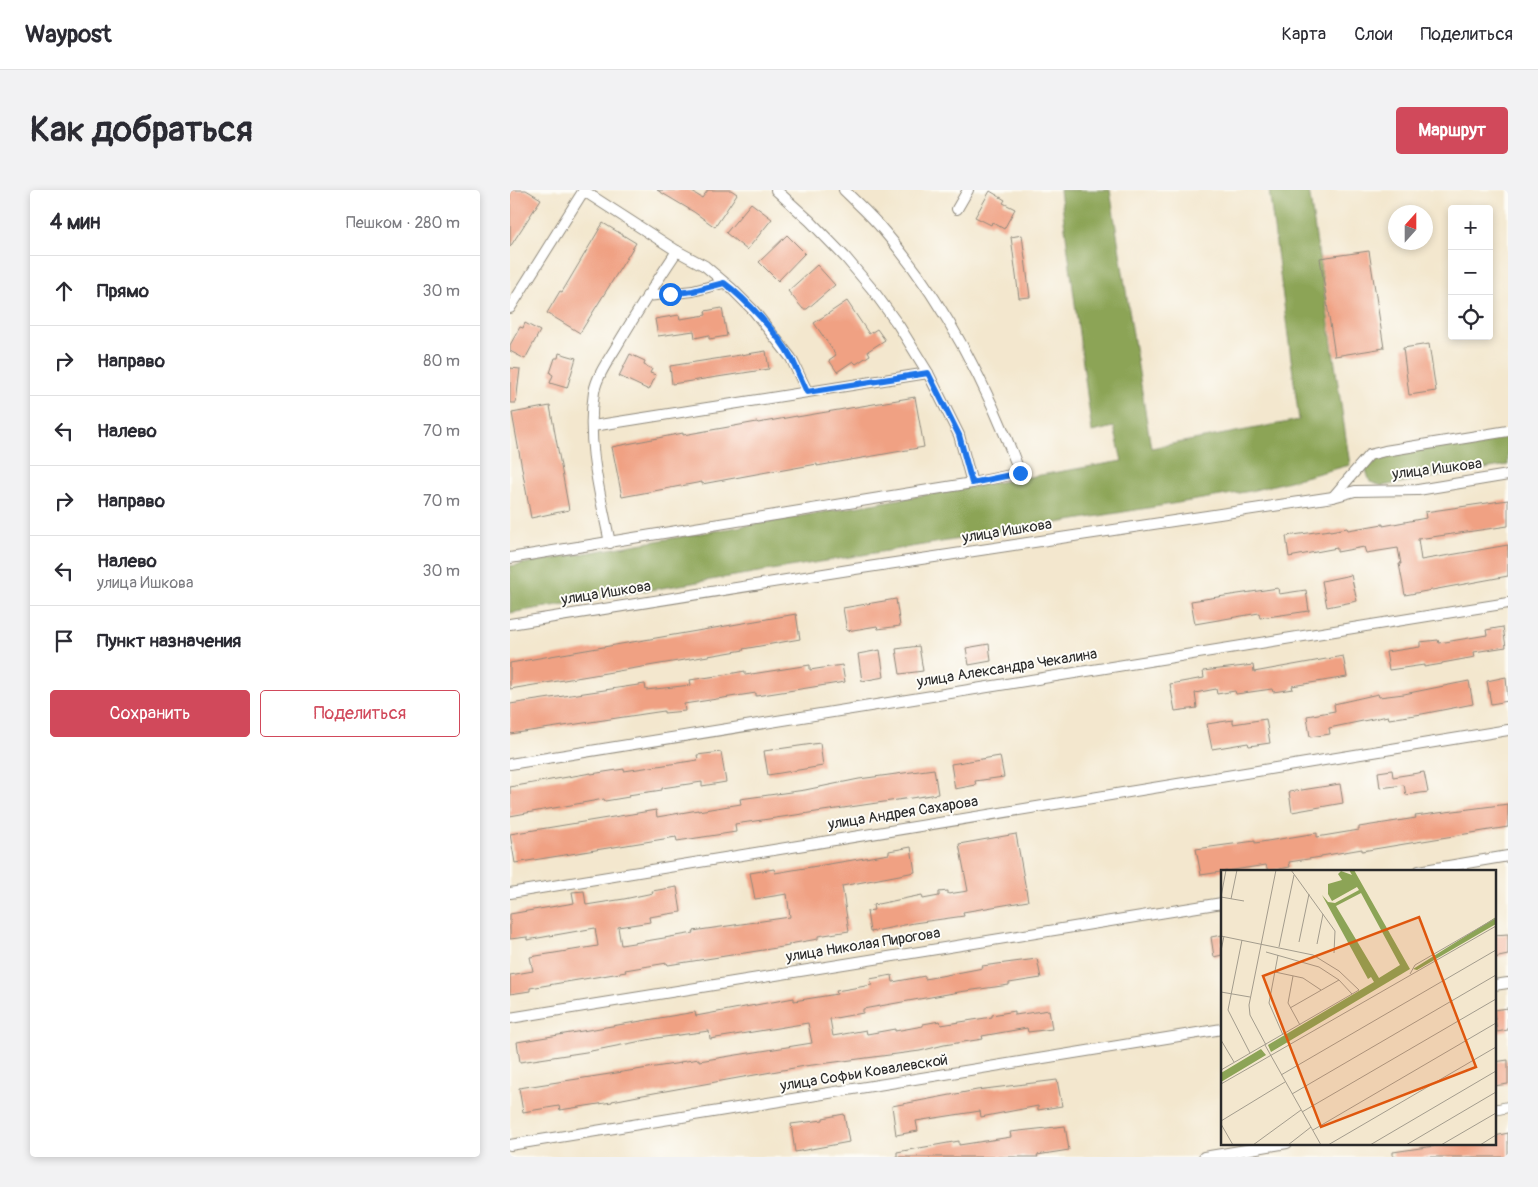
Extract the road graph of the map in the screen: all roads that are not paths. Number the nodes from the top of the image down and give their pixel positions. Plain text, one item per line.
1 (776, 190) edge
2 (844, 190) edge
3 (968, 190) edge
4 (584, 191) edge
5 (957, 209) dead end
6 (678, 251) junction
7 (724, 283) junction
8 (647, 296) junction
9 (510, 308) edge
10 (928, 373) junction
11 (807, 392) junction
12 (593, 426) junction
13 (1508, 431) edge
14 (1508, 475) edge
15 (972, 483) junction
16 (1333, 497) junction
17 (610, 543) junction
18 (510, 558) edge
19 (1508, 603) edge
20 (510, 624) edge
21 (1508, 730) edge
22 (510, 764) edge
23 (1508, 856) edge
24 (1425, 870) edge
25 (510, 893) edge
26 (1221, 903) edge
27 (510, 1018) edge
28 (1221, 1029) edge
29 (1281, 1144) edge
30 (510, 1145) edge
31 (1204, 1157) edge

1 - 10 street
2 - 15 street
3 - 5 street
4 - 6 street
4 - 9 street
6 - 7 street
6 - 8 street
7 - 8 street
7 - 11 street
8 - 12 street
10 - 11 street
10 - 15 street
11 - 12 street
12 - 17 street
13 - 16 street
14 - 16 street, улица Ишкова
15 - 17 street
16 - 20 street, улица Ишкова
17 - 18 street
19 - 22 street, улица Александра Чекалина
21 - 25 street, улица Андрея Сахарова
23 - 24 street
26 - 27 street, улица Николая Пирогова
28 - 30 street, улица Софьи Ковалевской
29 - 31 street

